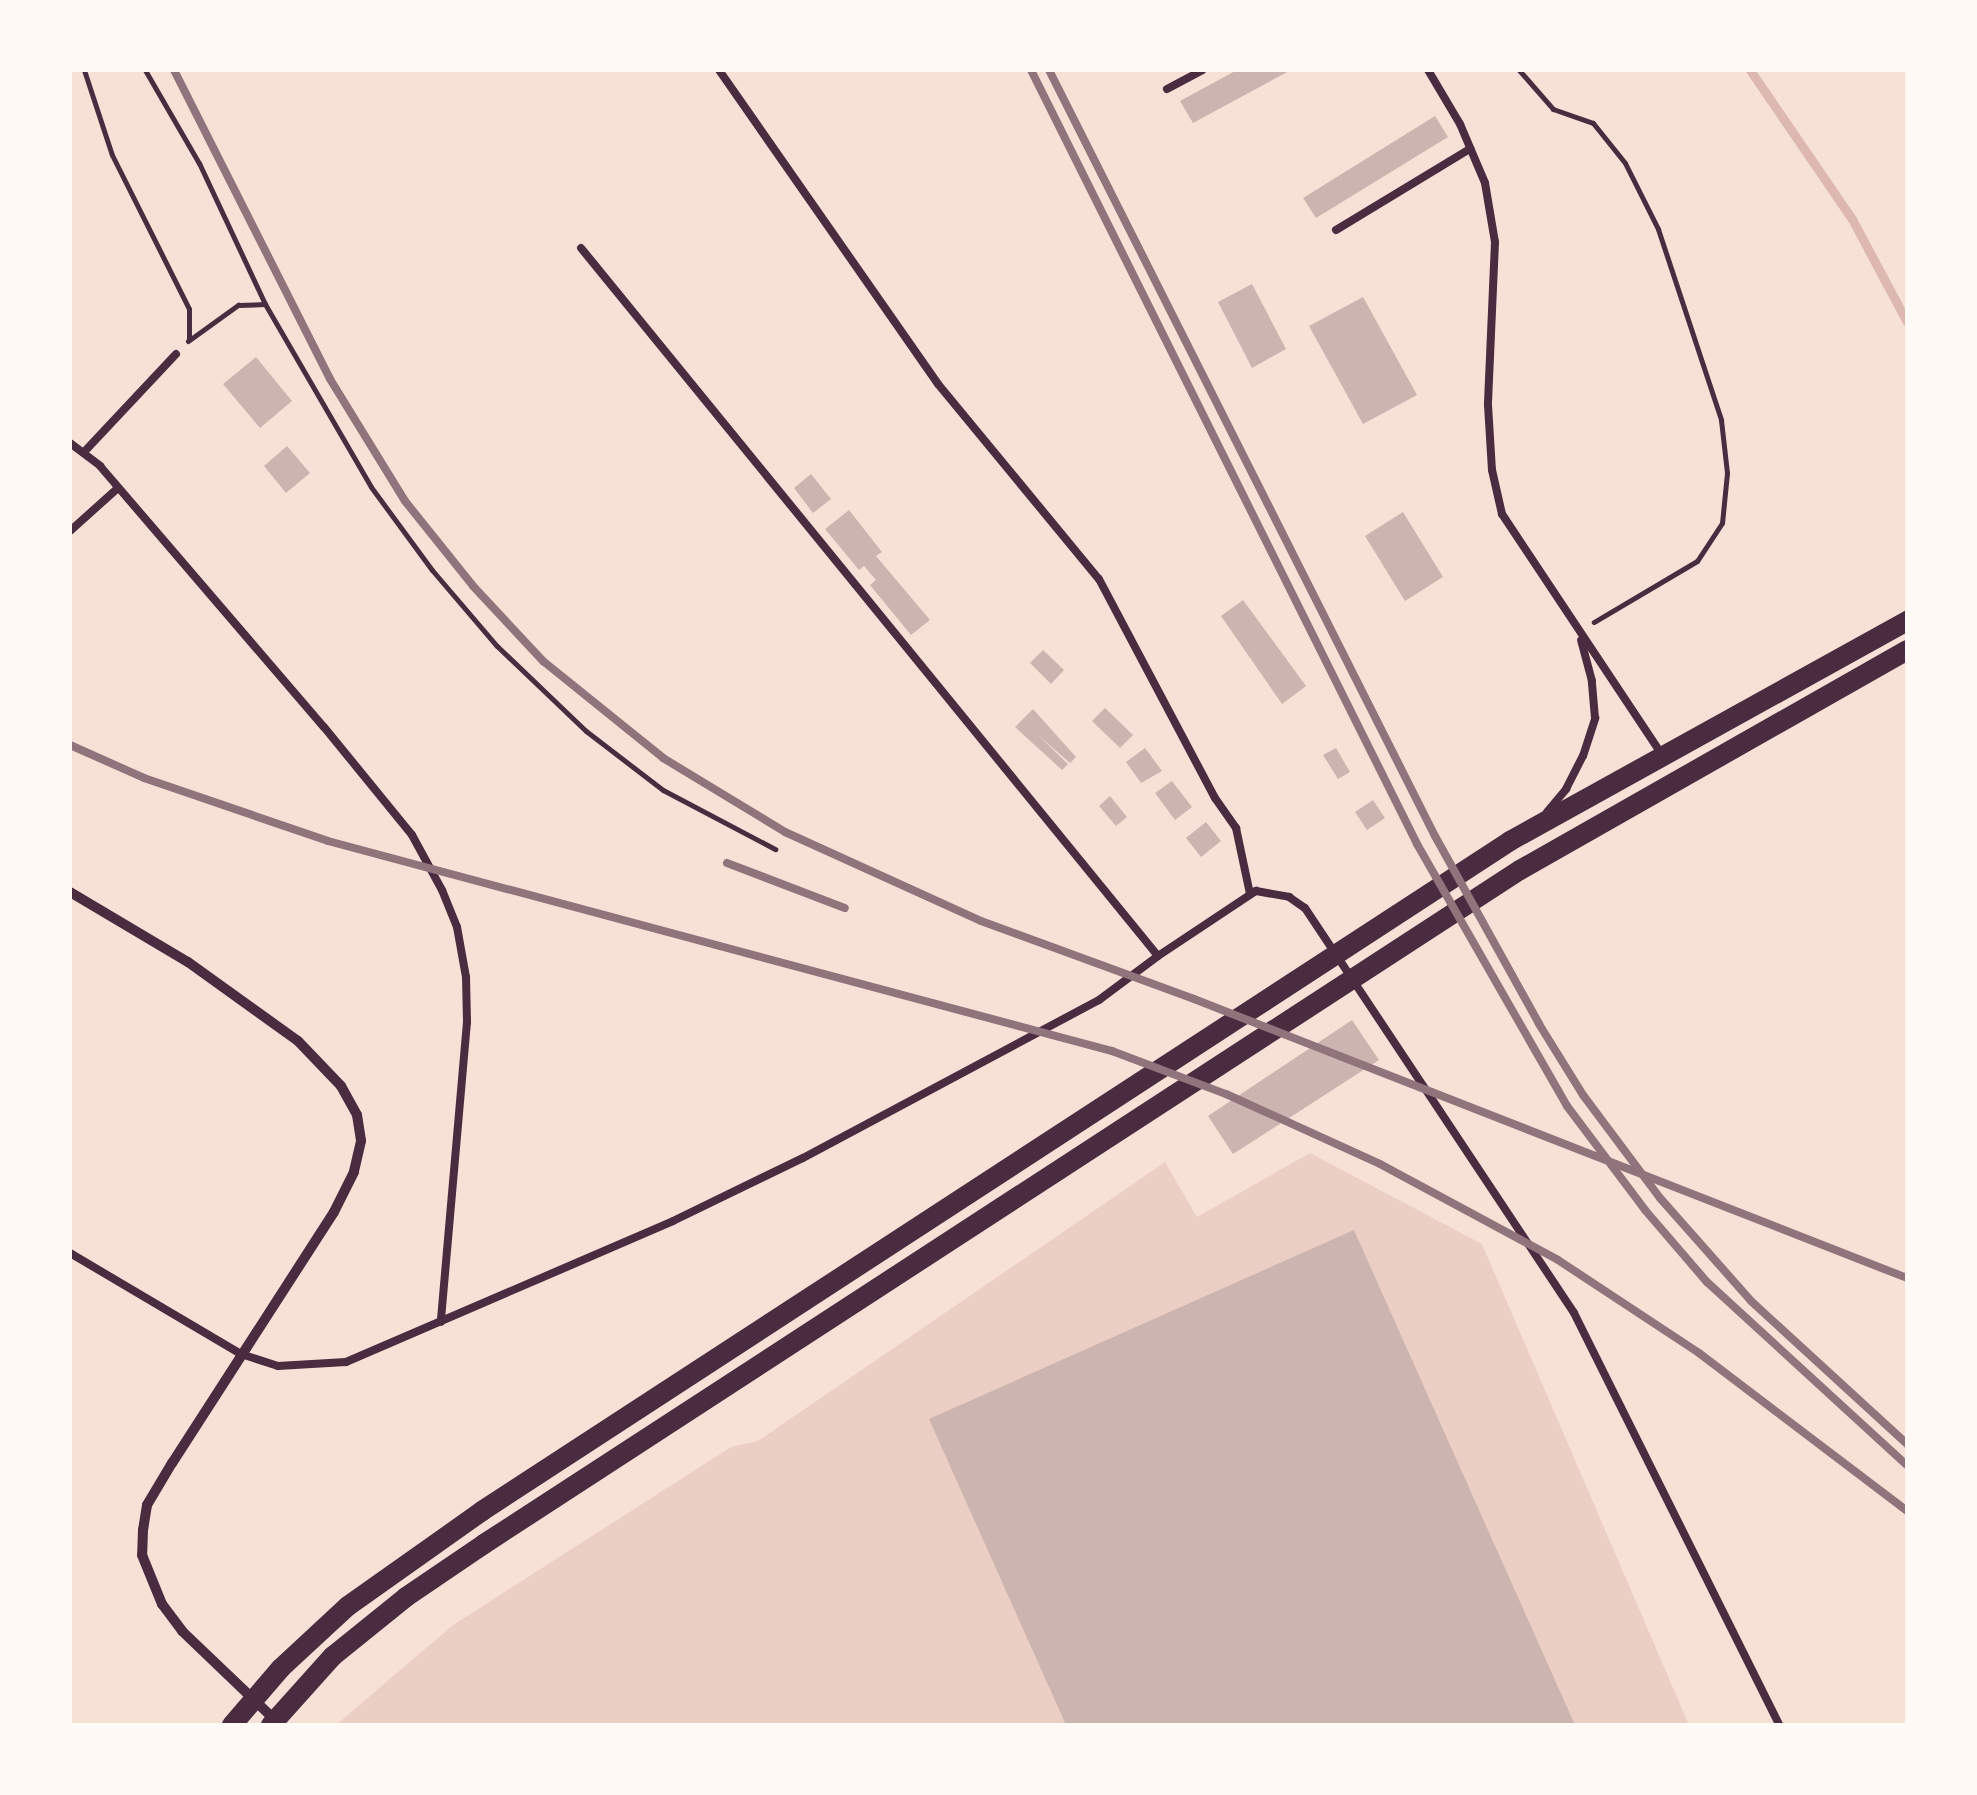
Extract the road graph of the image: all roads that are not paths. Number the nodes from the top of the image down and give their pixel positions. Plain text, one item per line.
1 (718, 70) edge
2 (1202, 70) edge
3 (1428, 70) edge
4 (1167, 89) dead end
5 (1470, 149) junction
6 (1336, 230) dead end
7 (581, 248) dead end
8 (176, 354) road end
9 (70, 444) edge
10 (85, 451) junction
11 (118, 488) junction
12 (70, 532) edge
13 (1907, 621) edge
14 (1578, 631) junction
15 (1907, 650) edge
16 (1666, 750) junction
17 (1685, 774) junction
18 (1535, 826) junction
19 (70, 892) edge
20 (1250, 894) junction
21 (1158, 956) junction
22 (70, 1253) edge
23 (441, 1322) junction
24 (240, 1354) junction
25 (253, 1699) junction
26 (273, 1723) edge
27 (232, 1725) edge
28 (1779, 1725) edge

1 - 20 lane
2 - 4 lane
3 - 5 lane
5 - 6 lane
5 - 14 lane
7 - 21 lane
8 - 10 lane
9 - 10 lane
10 - 11 lane
11 - 12 lane
11 - 23 lane
13 - 16 main road
14 - 16 lane
14 - 18 lane
15 - 17 main road
16 - 17 main road
16 - 18 main road
17 - 26 main road
18 - 25 main road
19 - 24 street
20 - 21 lane
20 - 28 lane
21 - 23 lane
22 - 24 lane
23 - 24 lane
24 - 25 street
25 - 26 street
25 - 27 main road

